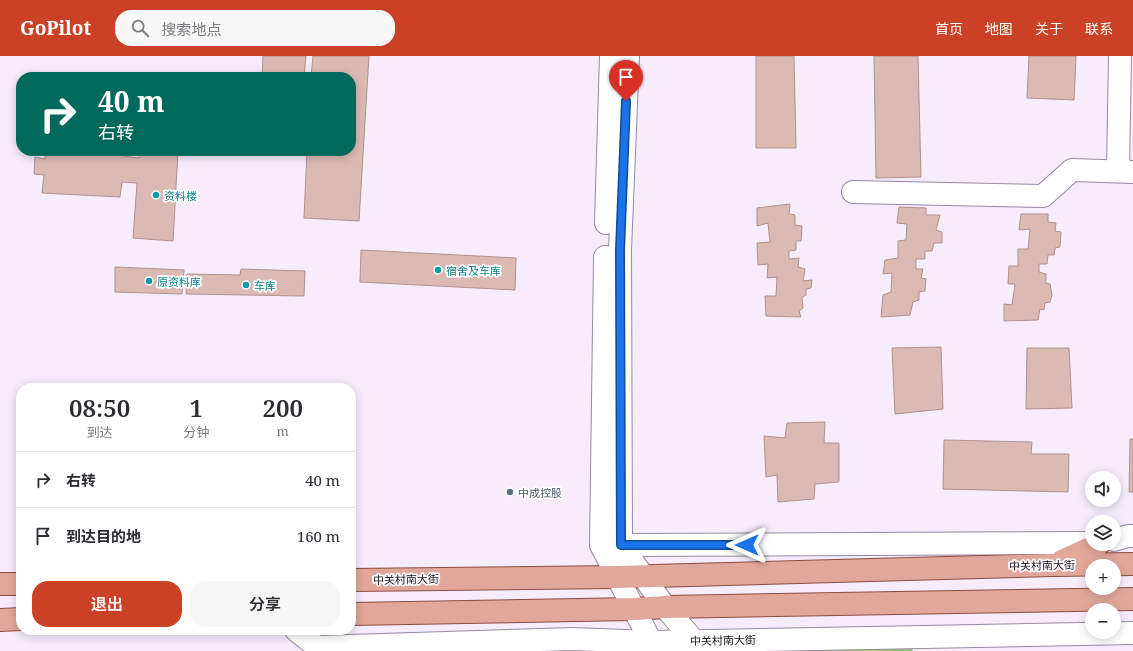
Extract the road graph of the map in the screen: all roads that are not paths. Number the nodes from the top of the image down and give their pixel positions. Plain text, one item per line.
1 (611, 56) edge
2 (628, 56) edge
3 (1120, 56) edge
4 (1126, 171) edge
5 (853, 192) dead end
6 (1133, 536) edge
7 (1121, 538) edge
8 (1085, 543) edge
9 (611, 545) junction
10 (1085, 551) edge
11 (1133, 564) edge
12 (1053, 565) junction
13 (642, 576) junction
14 (617, 577) junction
15 (356, 580) edge
16 (0, 584) edge
17 (16, 584) edge
18 (1133, 599) edge
19 (666, 607) junction
20 (634, 609) junction
21 (356, 614) edge
22 (16, 619) edge
23 (0, 620) edge
24 (1133, 633) edge
25 (302, 635) edge
26 (652, 646) edge
27 (694, 646) edge
28 (318, 649) edge

1 - 9 street
2 - 9 street
3 - 4 street
4 - 5 street
6 - 7 street
8 - 9 street, 中关村南大街
9 - 13 street
9 - 14 street
10 - 12 main road
11 - 12 main road, 中关村南大街
12 - 13 main road, 中关村南大街
13 - 14 main road, 中关村南大街
13 - 19 street
14 - 15 main road, 中关村南大街
14 - 20 street
16 - 17 main road
18 - 19 main road
19 - 20 main road
19 - 27 street
20 - 21 main road
20 - 26 street
22 - 23 main road
24 - 27 street, 中关村南大街
25 - 28 street, 中关村南大街
26 - 27 street, 中关村南大街
26 - 28 street, 中关村南大街

